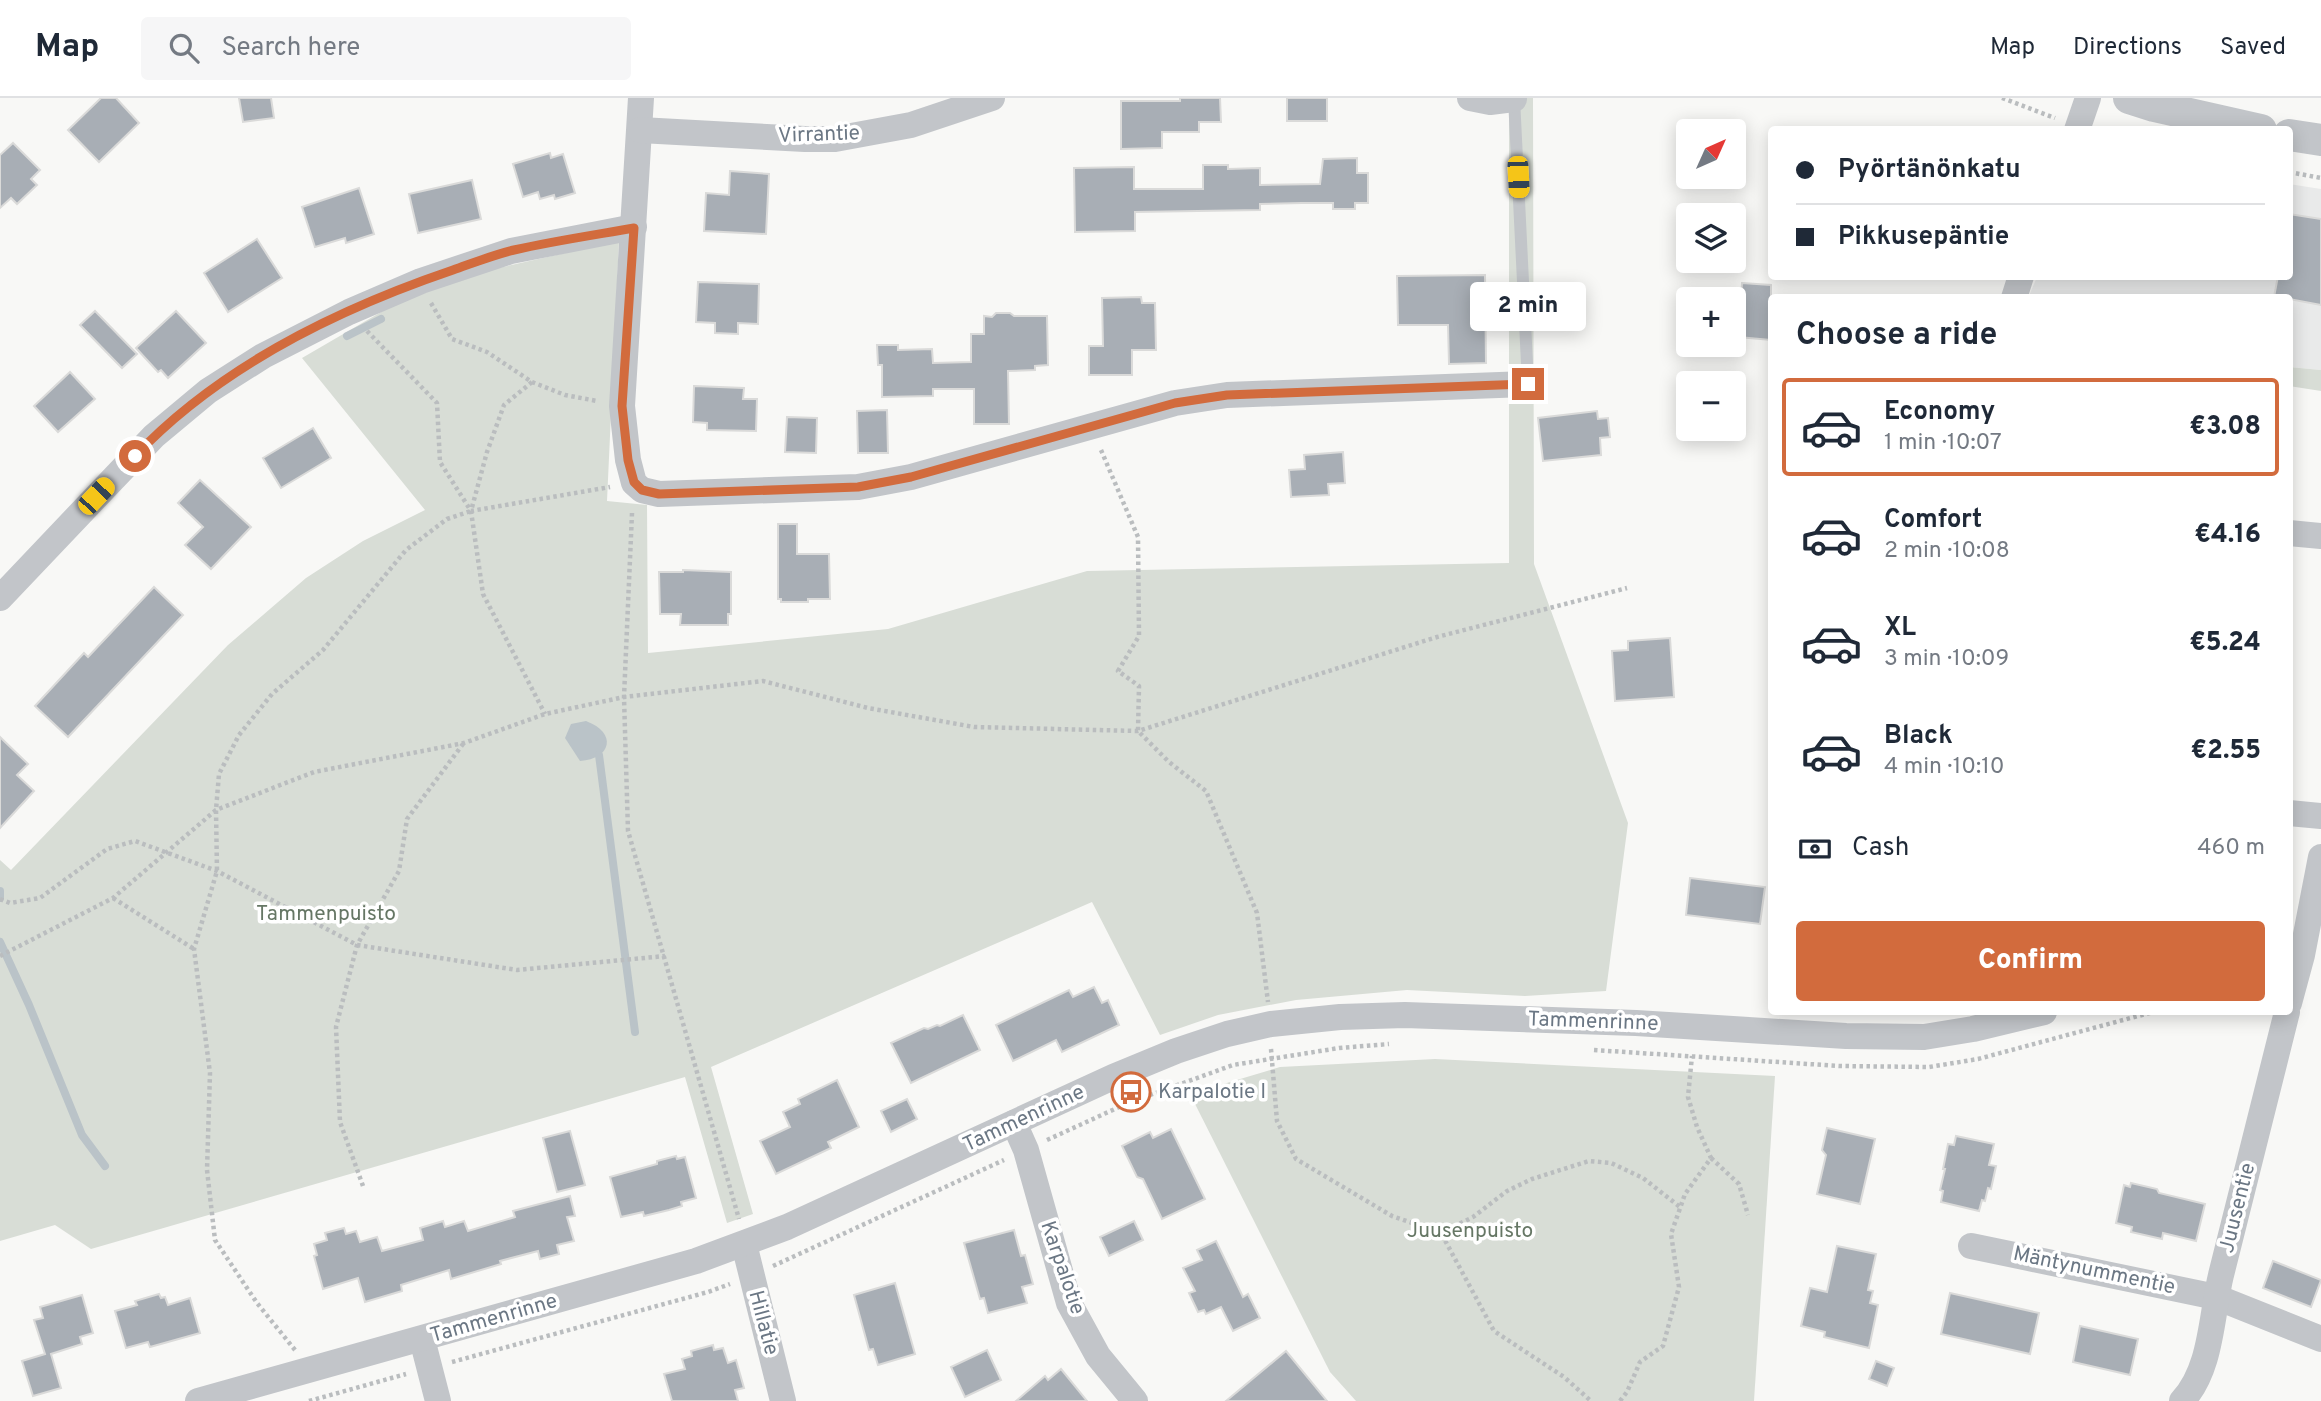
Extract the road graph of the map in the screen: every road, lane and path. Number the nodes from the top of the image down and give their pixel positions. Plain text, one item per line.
1 (641, 98) edge
2 (992, 98) edge
3 (1469, 98) edge
4 (2002, 98) edge
5 (2088, 98) edge
6 (2129, 98) edge
7 (1514, 99) edge
8 (2073, 126) edge
9 (2079, 126) edge
10 (2243, 126) edge
11 (640, 130) junction
12 (2293, 136) edge
13 (2321, 140) edge
14 (2293, 173) edge
15 (2321, 178) edge
16 (634, 228) junction
17 (421, 281) junction
18 (349, 312) junction
19 (532, 382) junction
20 (1528, 384) joint
21 (622, 406) junction
22 (1090, 426) junction
23 (634, 482) junction
24 (471, 511) junction
25 (2293, 533) edge
26 (2321, 536) edge
27 (1626, 588) dead end
28 (0, 598) edge
29 (624, 697) junction
30 (545, 714) junction
31 (1138, 732) junction
32 (464, 743) junction
33 (216, 810) junction
34 (2293, 813) edge
35 (2321, 816) edge
36 (166, 852) junction
37 (2321, 857) edge
38 (217, 871) junction
39 (113, 898) junction
40 (0, 899) edge
41 (357, 945) junction
42 (194, 949) junction
43 (0, 956) edge
44 (665, 956) junction
45 (2304, 956) edge
46 (2293, 990) edge
47 (2031, 1015) edge
48 (2142, 1015) edge
49 (2286, 1015) edge
50 (1271, 1024) junction
51 (1401, 1042) dead end
52 (1587, 1050) dead end
53 (1692, 1056) junction
54 (1271, 1059) junction
55 (1014, 1123) junction
56 (1026, 1150) junction
57 (1711, 1158) junction
58 (363, 1185) dead end
59 (1680, 1207) junction
60 (1748, 1215) dead end
61 (1441, 1233) junction
62 (744, 1244) junction
63 (1971, 1246) dead end
64 (750, 1276) junction
65 (2216, 1297) junction
66 (422, 1339) junction
67 (2321, 1339) edge
68 (429, 1368) junction
69 (311, 1369) junction
70 (198, 1401) edge
71 (309, 1401) edge
72 (438, 1401) edge
73 (783, 1401) edge
74 (1135, 1401) edge
75 (1591, 1401) edge
76 (1620, 1401) edge
77 (2182, 1401) edge

1 - 11 street
2 - 11 street, Virrantie
3 - 7 street
4 - 8 path
5 - 9 street
6 - 10 street
7 - 20 lane
11 - 16 street
12 - 13 street
14 - 15 path
16 - 17 street
16 - 21 street
17 - 18 street
17 - 19 path
18 - 24 path
18 - 28 street
19 - 21 path
19 - 24 path
20 - 22 street
21 - 23 street
22 - 23 street
22 - 31 path
23 - 24 path
23 - 29 path
24 - 30 path
24 - 33 path
25 - 26 street
27 - 31 path
29 - 30 path
29 - 31 path
29 - 44 path
30 - 32 path
31 - 50 path
32 - 33 path
32 - 41 path
33 - 36 path
33 - 38 path
34 - 35 street
36 - 38 path
36 - 39 path
36 - 40 path
37 - 45 street
38 - 41 path
38 - 42 path
39 - 42 path
39 - 43 path
41 - 44 path
41 - 58 path
42 - 69 path
44 - 62 path
45 - 46 street
47 - 50 street, Tammenrinne
48 - 53 path
49 - 65 street, Juusentie
50 - 54 path
50 - 55 street, Tammenrinne
51 - 54 path
52 - 53 path
53 - 57 path
54 - 56 path
54 - 61 path
55 - 56 street, Karpalotie
55 - 62 street, Tammenrinne
56 - 64 path
56 - 74 street, Karpalotie
57 - 59 path
57 - 60 path
59 - 61 path
59 - 76 path
61 - 75 path
62 - 64 street, Hillatie
62 - 66 street, Tammenrinne
63 - 65 street, Mäntynummentie
64 - 68 path
64 - 73 street, Hillatie
65 - 67 street, Mäntynummentie
65 - 77 street, Juusentie
66 - 68 street
66 - 69 street, Tammenrinne
68 - 71 path
68 - 72 street
69 - 70 street, Tammenrinne

